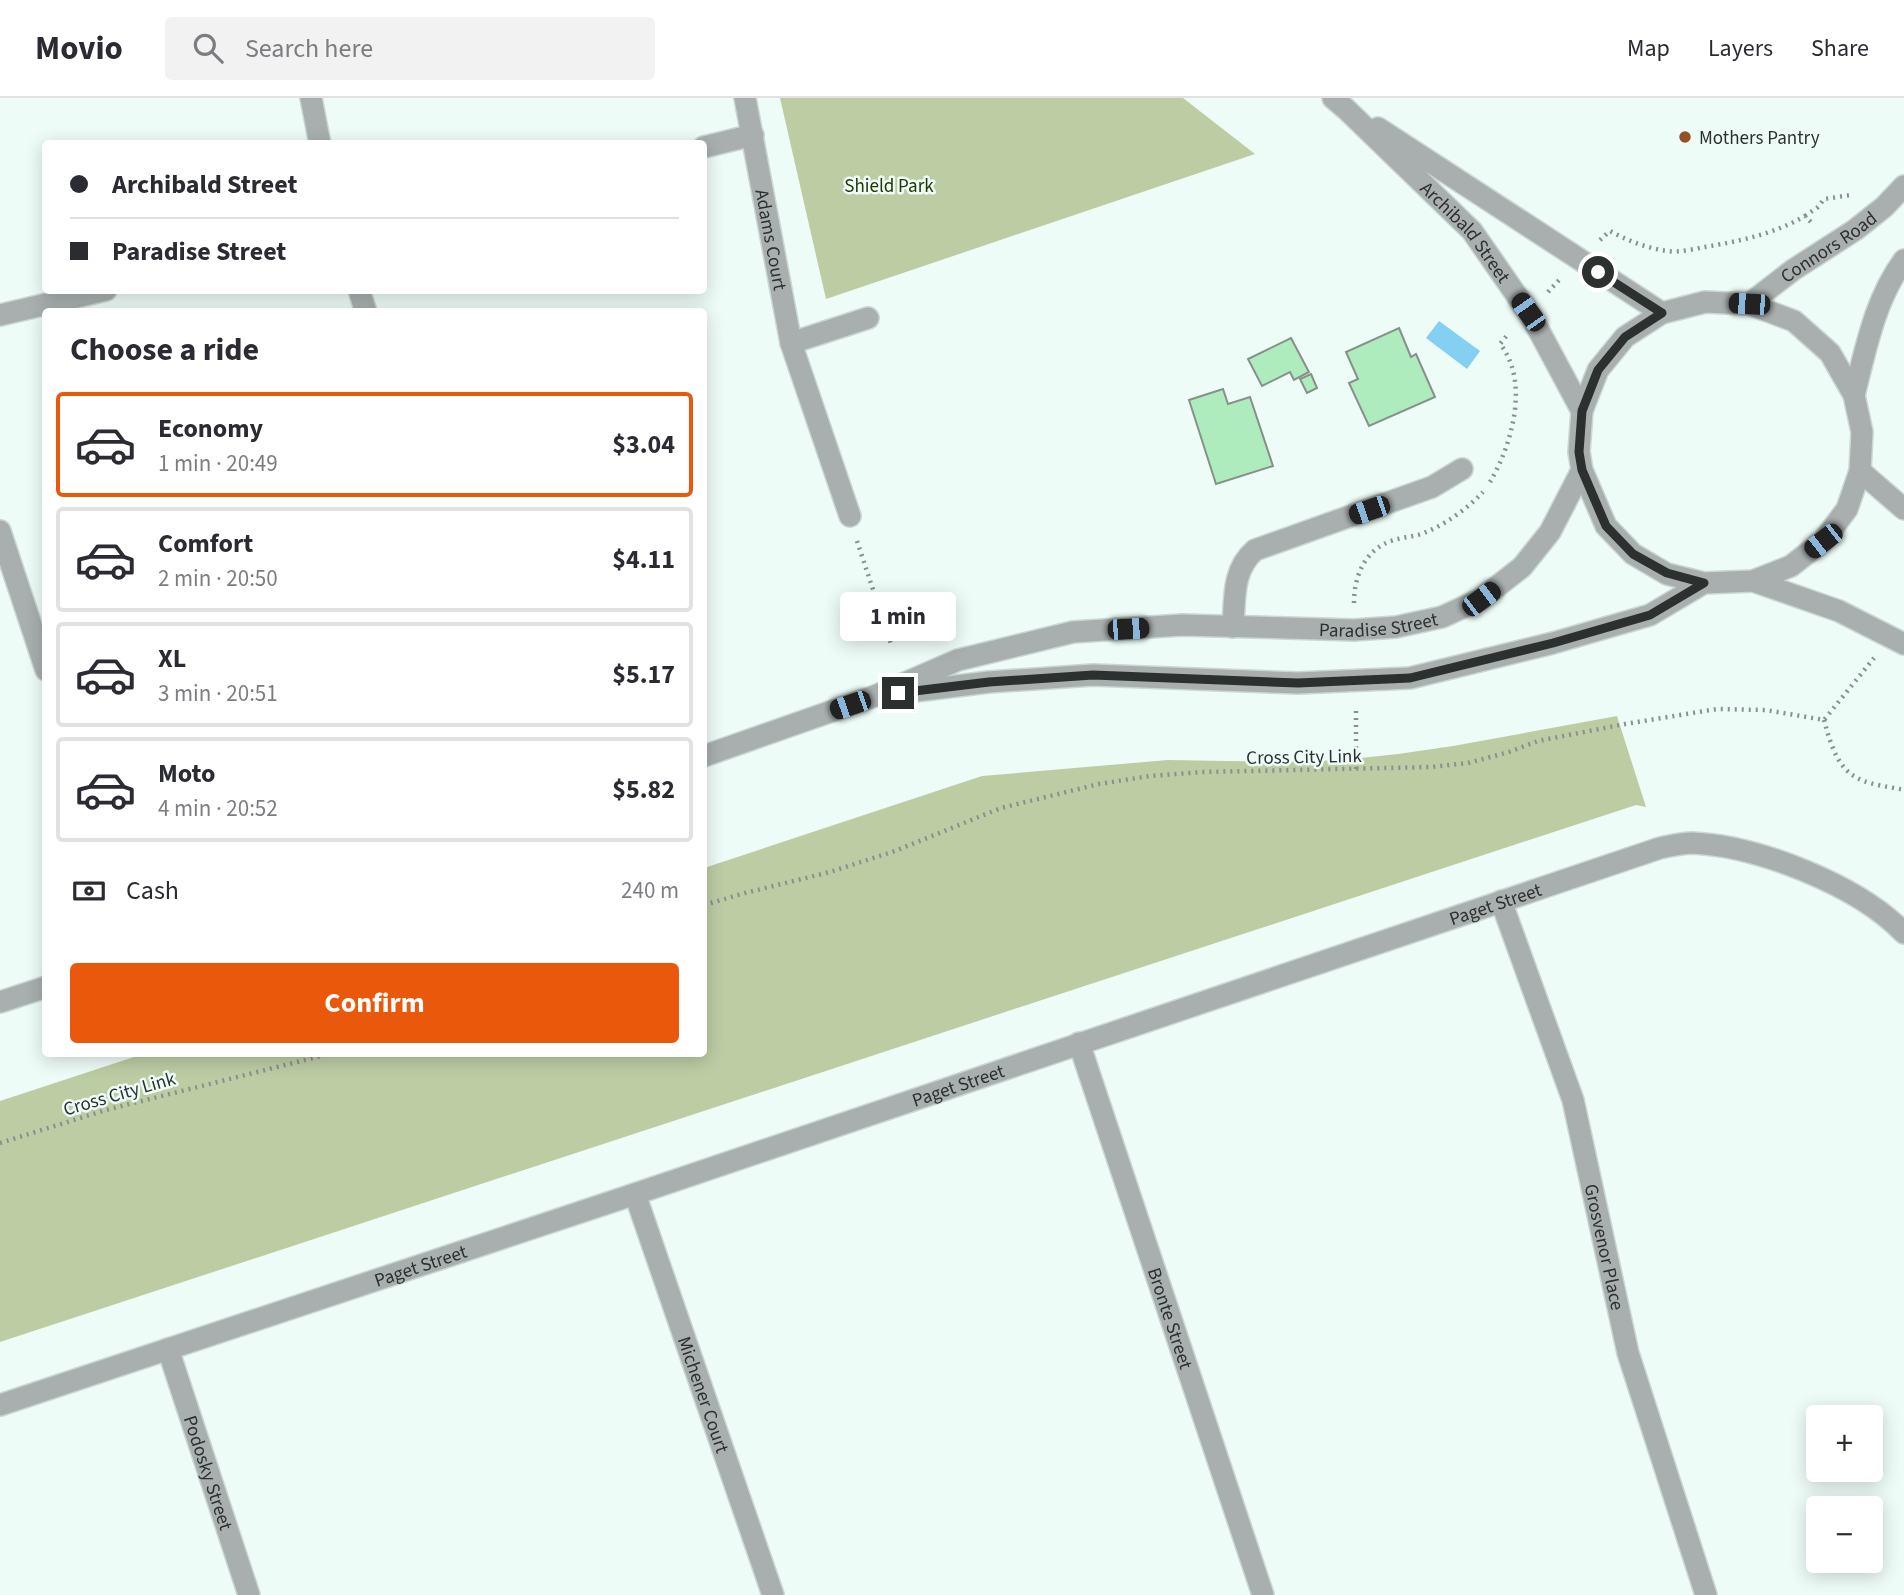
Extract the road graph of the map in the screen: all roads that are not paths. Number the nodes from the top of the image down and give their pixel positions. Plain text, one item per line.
1 (311, 98) edge
2 (745, 98) edge
3 (1340, 103) edge
4 (753, 135) junction
5 (319, 140) edge
6 (707, 146) edge
7 (1904, 186) edge
8 (1904, 260) edge
9 (89, 294) edge
10 (1749, 304) junction
11 (1662, 313) junction
12 (0, 315) edge
13 (868, 318) dead end
14 (791, 343) junction
15 (1854, 395) junction
16 (1582, 411) junction
17 (1462, 469) dead end
18 (1582, 470) junction
19 (1860, 471) junction
20 (1904, 509) edge
21 (850, 516) road end
22 (0, 531) edge
23 (1753, 581) junction
24 (1704, 583) junction
25 (1233, 627) junction
26 (1904, 644) edge
27 (42, 658) edge
28 (875, 696) junction
29 (707, 755) edge
30 (1501, 901) junction
31 (1904, 933) edge
32 (42, 988) edge
33 (0, 1002) edge
34 (1079, 1043) junction
35 (635, 1194) junction
36 (168, 1349) junction
37 (0, 1405) edge
38 (249, 1595) edge
39 (773, 1595) edge
40 (1263, 1595) edge
41 (1706, 1595) edge

1 - 5 street
2 - 4 street, Adams Court
3 - 11 street, Archibald Street
3 - 16 street, Archibald Street
4 - 6 street
4 - 14 street, Adams Court
7 - 10 street, Connors Road
8 - 15 street
9 - 12 street
10 - 11 street
10 - 15 street
11 - 16 street
13 - 14 street
14 - 21 street, Adams Court
15 - 19 street
16 - 18 street
17 - 25 street
18 - 24 street
18 - 25 street, Paradise Street
19 - 20 street
19 - 23 street
22 - 27 street
23 - 24 street
23 - 26 street
24 - 28 street, Paradise Street
25 - 28 street, Paradise Street
28 - 29 street, Paradise Street
30 - 31 street, Paget Street
30 - 34 street, Paget Street
30 - 41 street, Grosvenor Place
32 - 33 street
34 - 35 street, Paget Street
34 - 40 street, Bronte Street
35 - 36 street, Paget Street
35 - 39 street, Michener Court
36 - 37 street, Paget Street
36 - 38 street, Podosky Street

